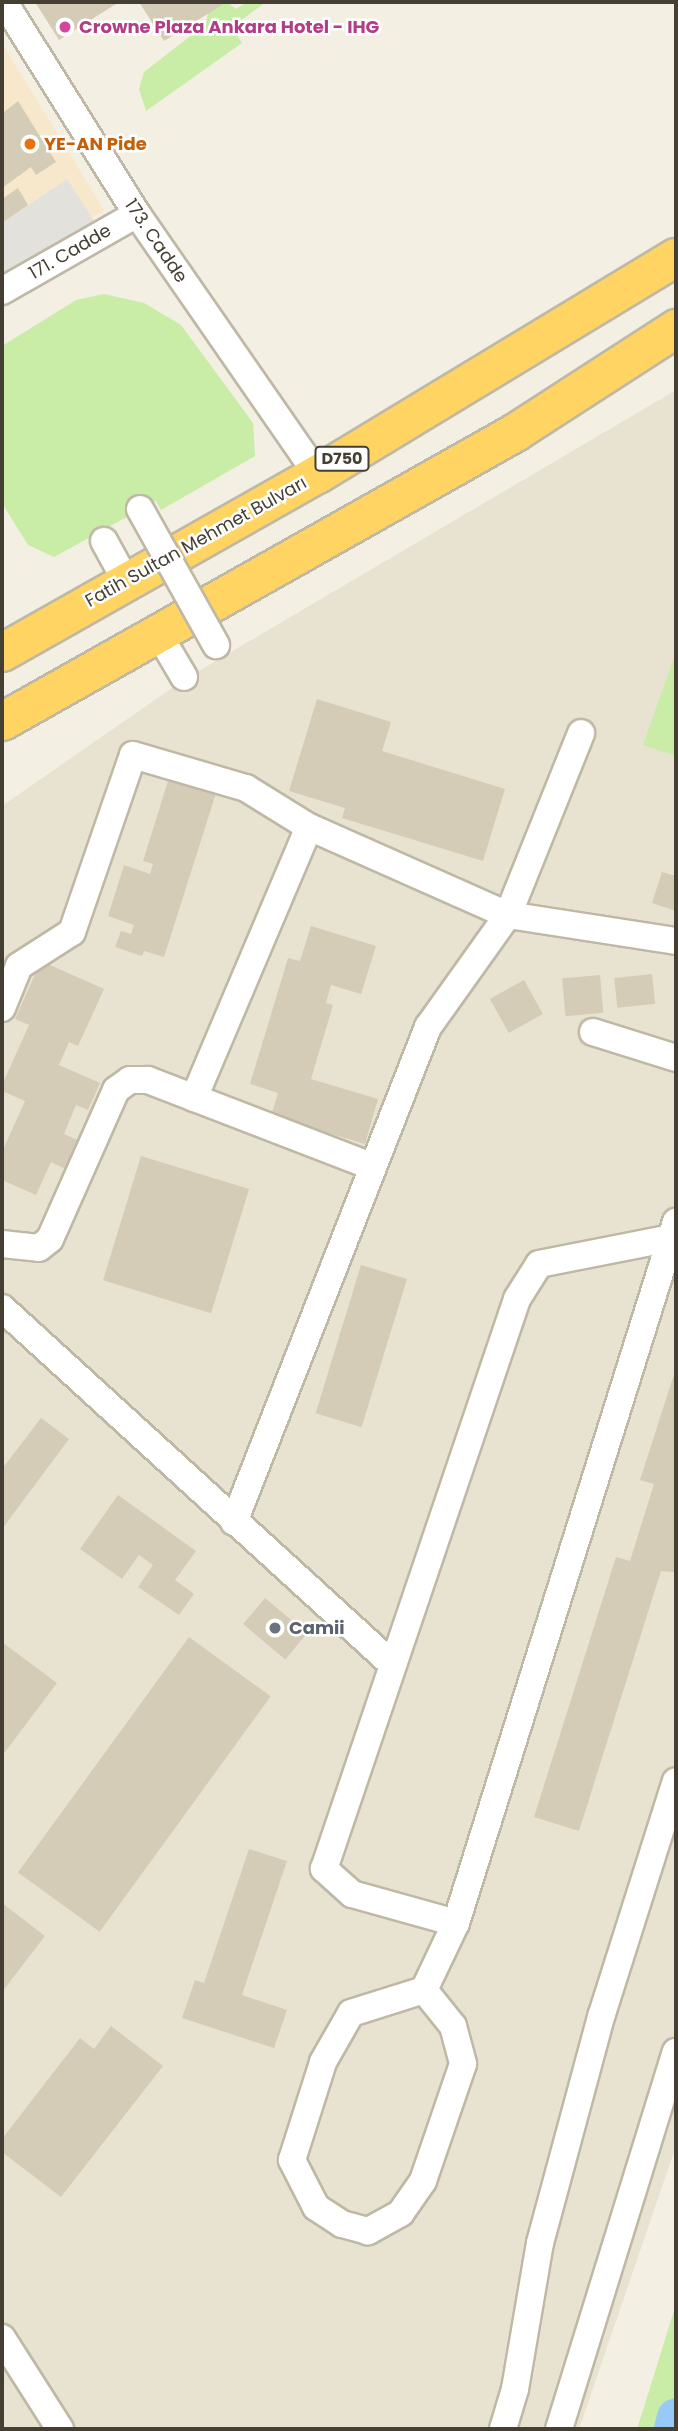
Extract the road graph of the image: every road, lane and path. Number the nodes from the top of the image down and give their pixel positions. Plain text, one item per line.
1 (4, 2) edge
2 (137, 214) junction
3 (676, 257) edge
4 (2, 291) edge
5 (676, 328) edge
6 (317, 474) junction
7 (140, 509) dead end
8 (104, 541) dead end
9 (126, 581) junction
10 (158, 633) junction
11 (216, 645) dead end
12 (2, 652) edge
13 (184, 677) dead end
14 (2, 721) edge
15 (581, 733) dead end
16 (309, 827) junction
17 (508, 915) junction
18 (676, 942) edge
19 (2, 1008) edge
20 (593, 1032) dead end
21 (676, 1058) edge
22 (194, 1098) junction
23 (373, 1167) junction
24 (674, 1230) edge
25 (2, 1244) edge
26 (2, 1308) edge
27 (234, 1522) junction
28 (393, 1665) junction
29 (676, 1781) edge
30 (456, 1923) junction
31 (424, 1990) junction
32 (676, 2052) edge
33 (2, 2339) edge
34 (60, 2429) edge
35 (503, 2429) edge
36 (559, 2429) edge

1 - 2 street, 173. Cadde
2 - 4 street, 171. Cadde
2 - 6 street, 173. Cadde
3 - 6 highway, Fatih Sultan Mehmet Bulvarı / D750
5 - 10 highway
6 - 9 highway, Fatih Sultan Mehmet Bulvarı / D750
7 - 11 street, bridge
8 - 9 street
9 - 12 highway, Fatih Sultan Mehmet Bulvarı / D750
10 - 13 street
10 - 14 highway
15 - 17 street
16 - 17 street
16 - 19 street
16 - 22 street
17 - 18 street
17 - 23 street
20 - 21 street
22 - 23 street
22 - 25 street
23 - 27 street
24 - 28 street
24 - 30 street
26 - 27 street
27 - 28 street
28 - 30 street
29 - 35 street
30 - 31 street
31 - 31 street
32 - 36 street
33 - 34 street

